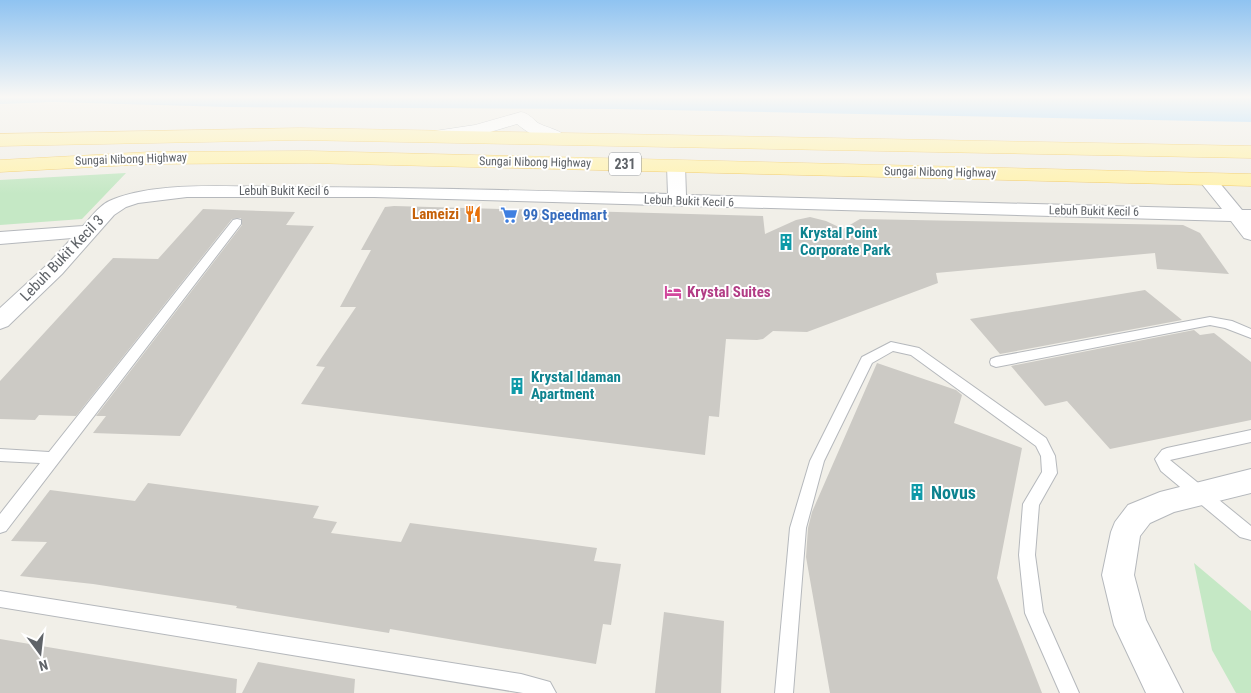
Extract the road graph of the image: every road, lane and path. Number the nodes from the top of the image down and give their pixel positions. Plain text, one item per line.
1 (479, 129) edge
2 (538, 129) edge
3 (435, 136) junction
4 (558, 138) junction
5 (0, 140) edge
6 (1251, 152) edge
7 (0, 166) edge
8 (676, 166) junction
9 (1207, 179) junction
10 (1251, 180) edge
11 (127, 200) joint
12 (677, 201) junction
13 (1243, 216) edge
14 (236, 222) dead end
15 (90, 231) junction
16 (1251, 234) edge
17 (0, 238) edge
18 (8, 307) edge
19 (0, 321) edge
20 (1251, 334) edge
21 (996, 362) dead end
22 (1251, 436) edge
23 (0, 455) edge
24 (53, 458) junction
25 (1251, 481) edge
26 (1200, 494) junction
27 (0, 526) edge
28 (1251, 534) edge
29 (0, 599) edge
30 (547, 693) edge
31 (784, 693) edge
32 (1070, 693) edge
33 (1165, 693) edge

1 - 3 street
2 - 4 street
3 - 4 main road, Sungai Nibong Highway / 231
3 - 5 main road, Sungai Nibong Highway / 231
4 - 6 main road, Sungai Nibong Highway / 231
7 - 8 main road, Sungai Nibong Highway / 231
8 - 9 main road, Sungai Nibong Highway / 231
8 - 12 street
9 - 10 main road, Sungai Nibong Highway / 231
9 - 13 street
11 - 12 street, Lebuh Bukit Kecil 6
11 - 15 street, Lebuh Bukit Kecil 3
12 - 13 street, Lebuh Bukit Kecil 6
13 - 16 street
14 - 24 lane
15 - 17 street
15 - 18 street, Lebuh Bukit Kecil 3
18 - 19 street, Lebuh Bukit Kecil 3
20 - 21 lane
22 - 26 lane
23 - 24 lane
24 - 27 lane
25 - 26 street
26 - 28 lane
26 - 33 street
29 - 30 lane
31 - 32 lane

